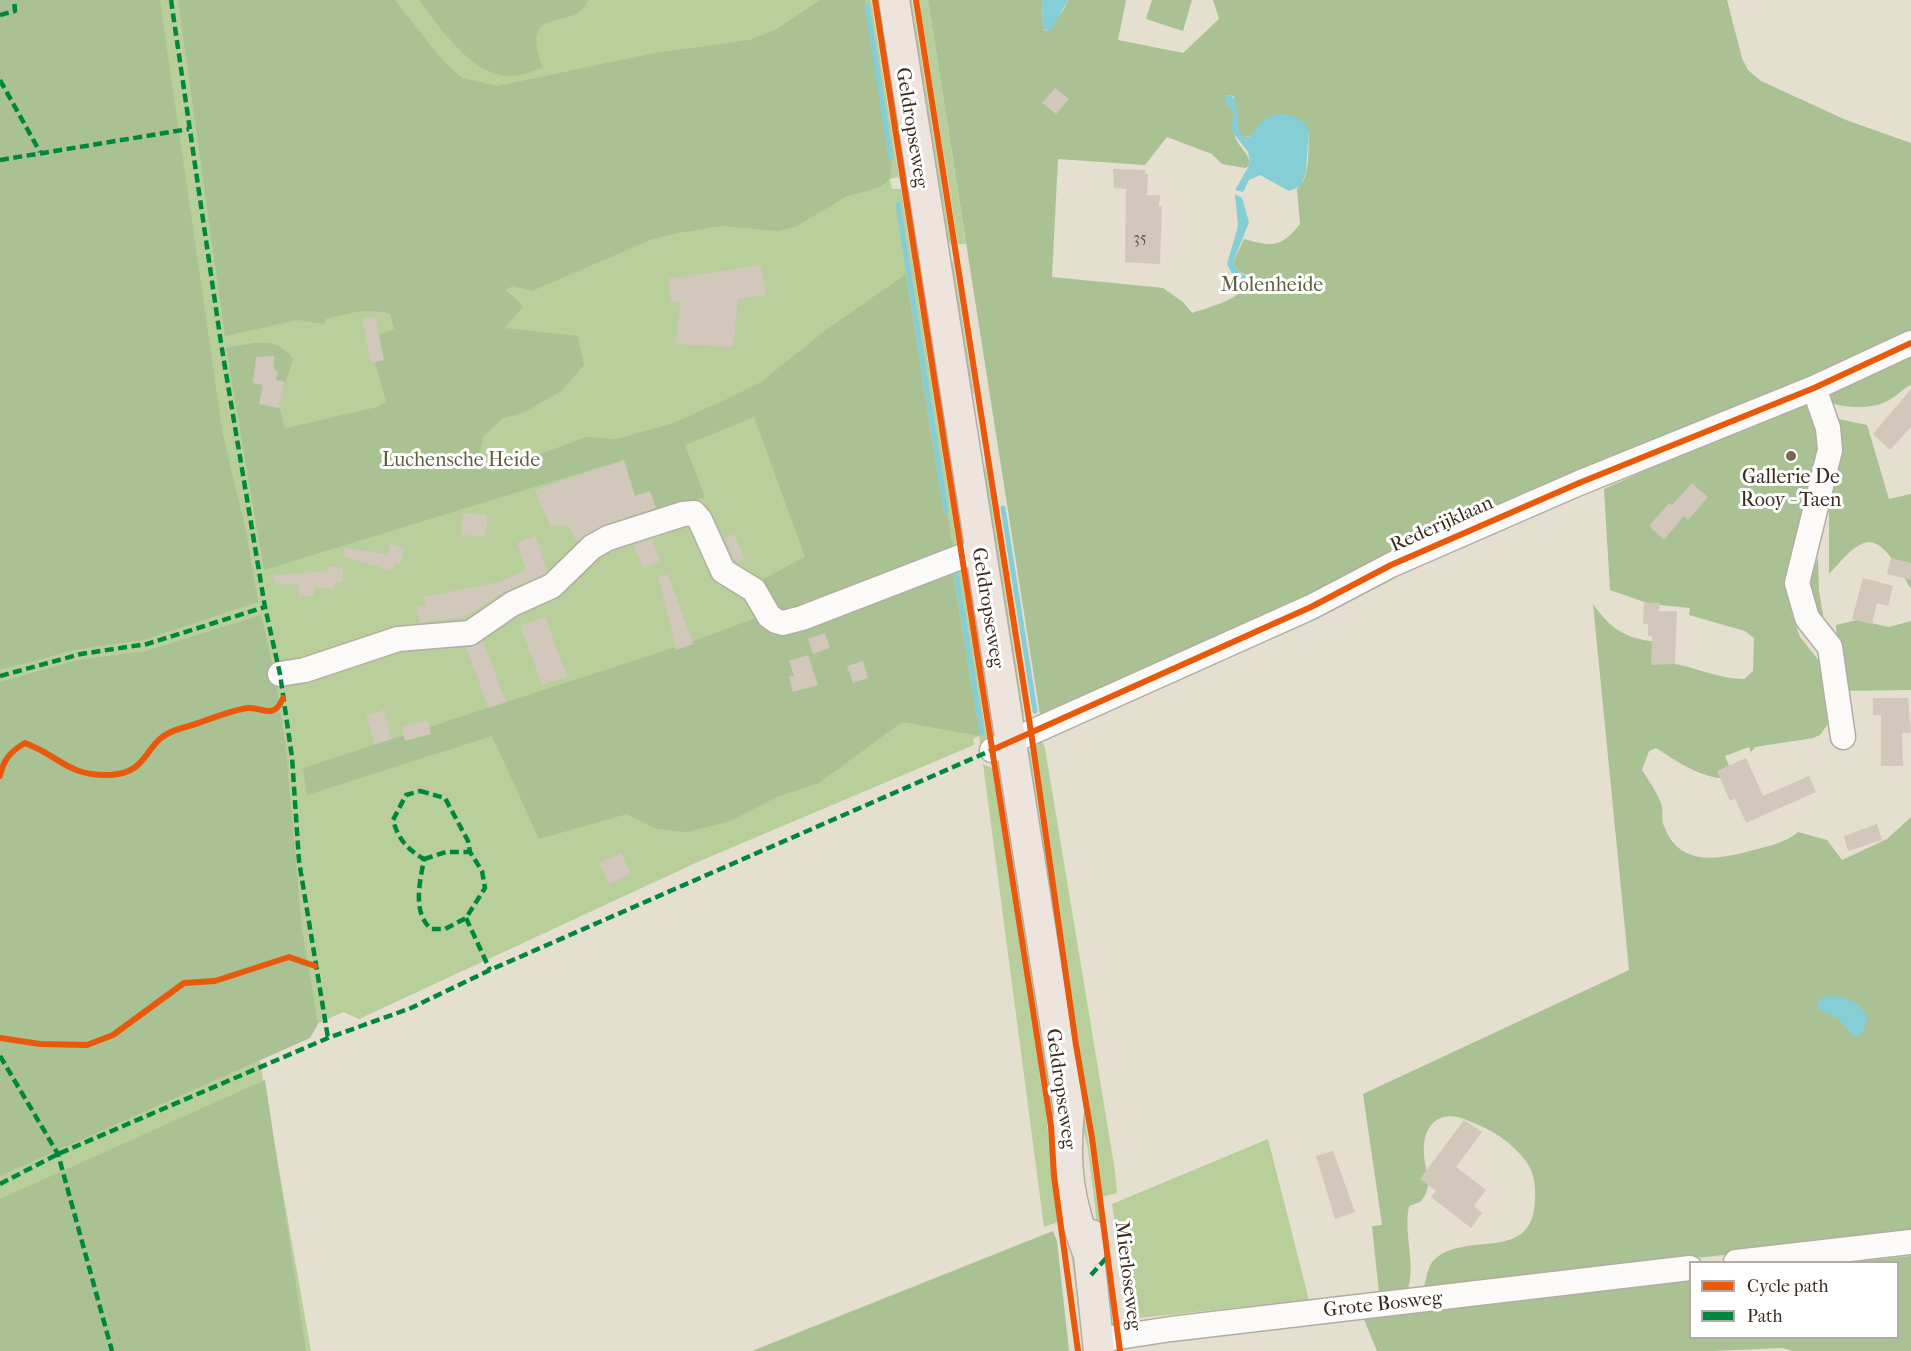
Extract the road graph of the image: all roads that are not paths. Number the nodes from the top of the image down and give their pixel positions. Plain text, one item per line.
1 (894, 0) edge
2 (1911, 343) edge
3 (1814, 388) junction
4 (982, 552) junction
5 (280, 674) dead end
6 (1843, 738) dead end
7 (1002, 745) junction
8 (1082, 1212) joint
9 (1911, 1242) edge
10 (1753, 1261) edge
11 (1689, 1268) edge
12 (1099, 1346) edge

1 - 4 main road, Geldropseweg
2 - 3 street, Rederijklaan
3 - 6 street
3 - 7 street, Rederijklaan
4 - 5 street, Geldropseweg
4 - 7 main road, Geldropseweg
7 - 8 main road, Geldropseweg
8 - 12 main road, Mierloseweg
9 - 10 street
11 - 12 street, Grote Bosweg

